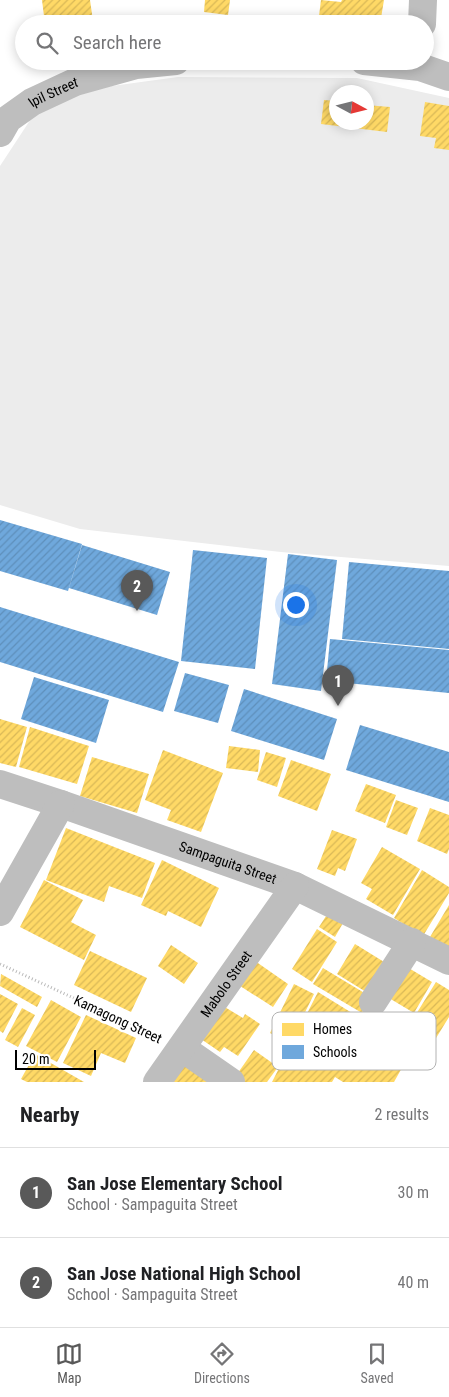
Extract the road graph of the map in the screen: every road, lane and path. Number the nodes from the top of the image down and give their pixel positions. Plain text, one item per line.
1 (423, 0) edge
2 (422, 15) edge
3 (118, 70) edge
4 (433, 70) edge
5 (449, 77) edge
6 (3, 122) edge
7 (0, 784) edge
8 (61, 804) junction
9 (295, 886) junction
10 (0, 912) edge
11 (412, 942) junction
12 (449, 961) edge
13 (0, 964) edge
14 (373, 1002) dead end
15 (182, 1048) junction
16 (157, 1082) edge
17 (231, 1082) edge

1 - 2 street
3 - 6 street, Ipil Street
4 - 5 street
7 - 8 street, Sampaguita Street
8 - 9 street, Sampaguita Street
8 - 10 street
9 - 11 street, Sampaguita Street
9 - 15 street, Mabolo Street
11 - 12 street, Sampaguita Street
11 - 14 street
13 - 15 path, Kamagong Street
15 - 16 street, Mabolo Street
15 - 17 street

